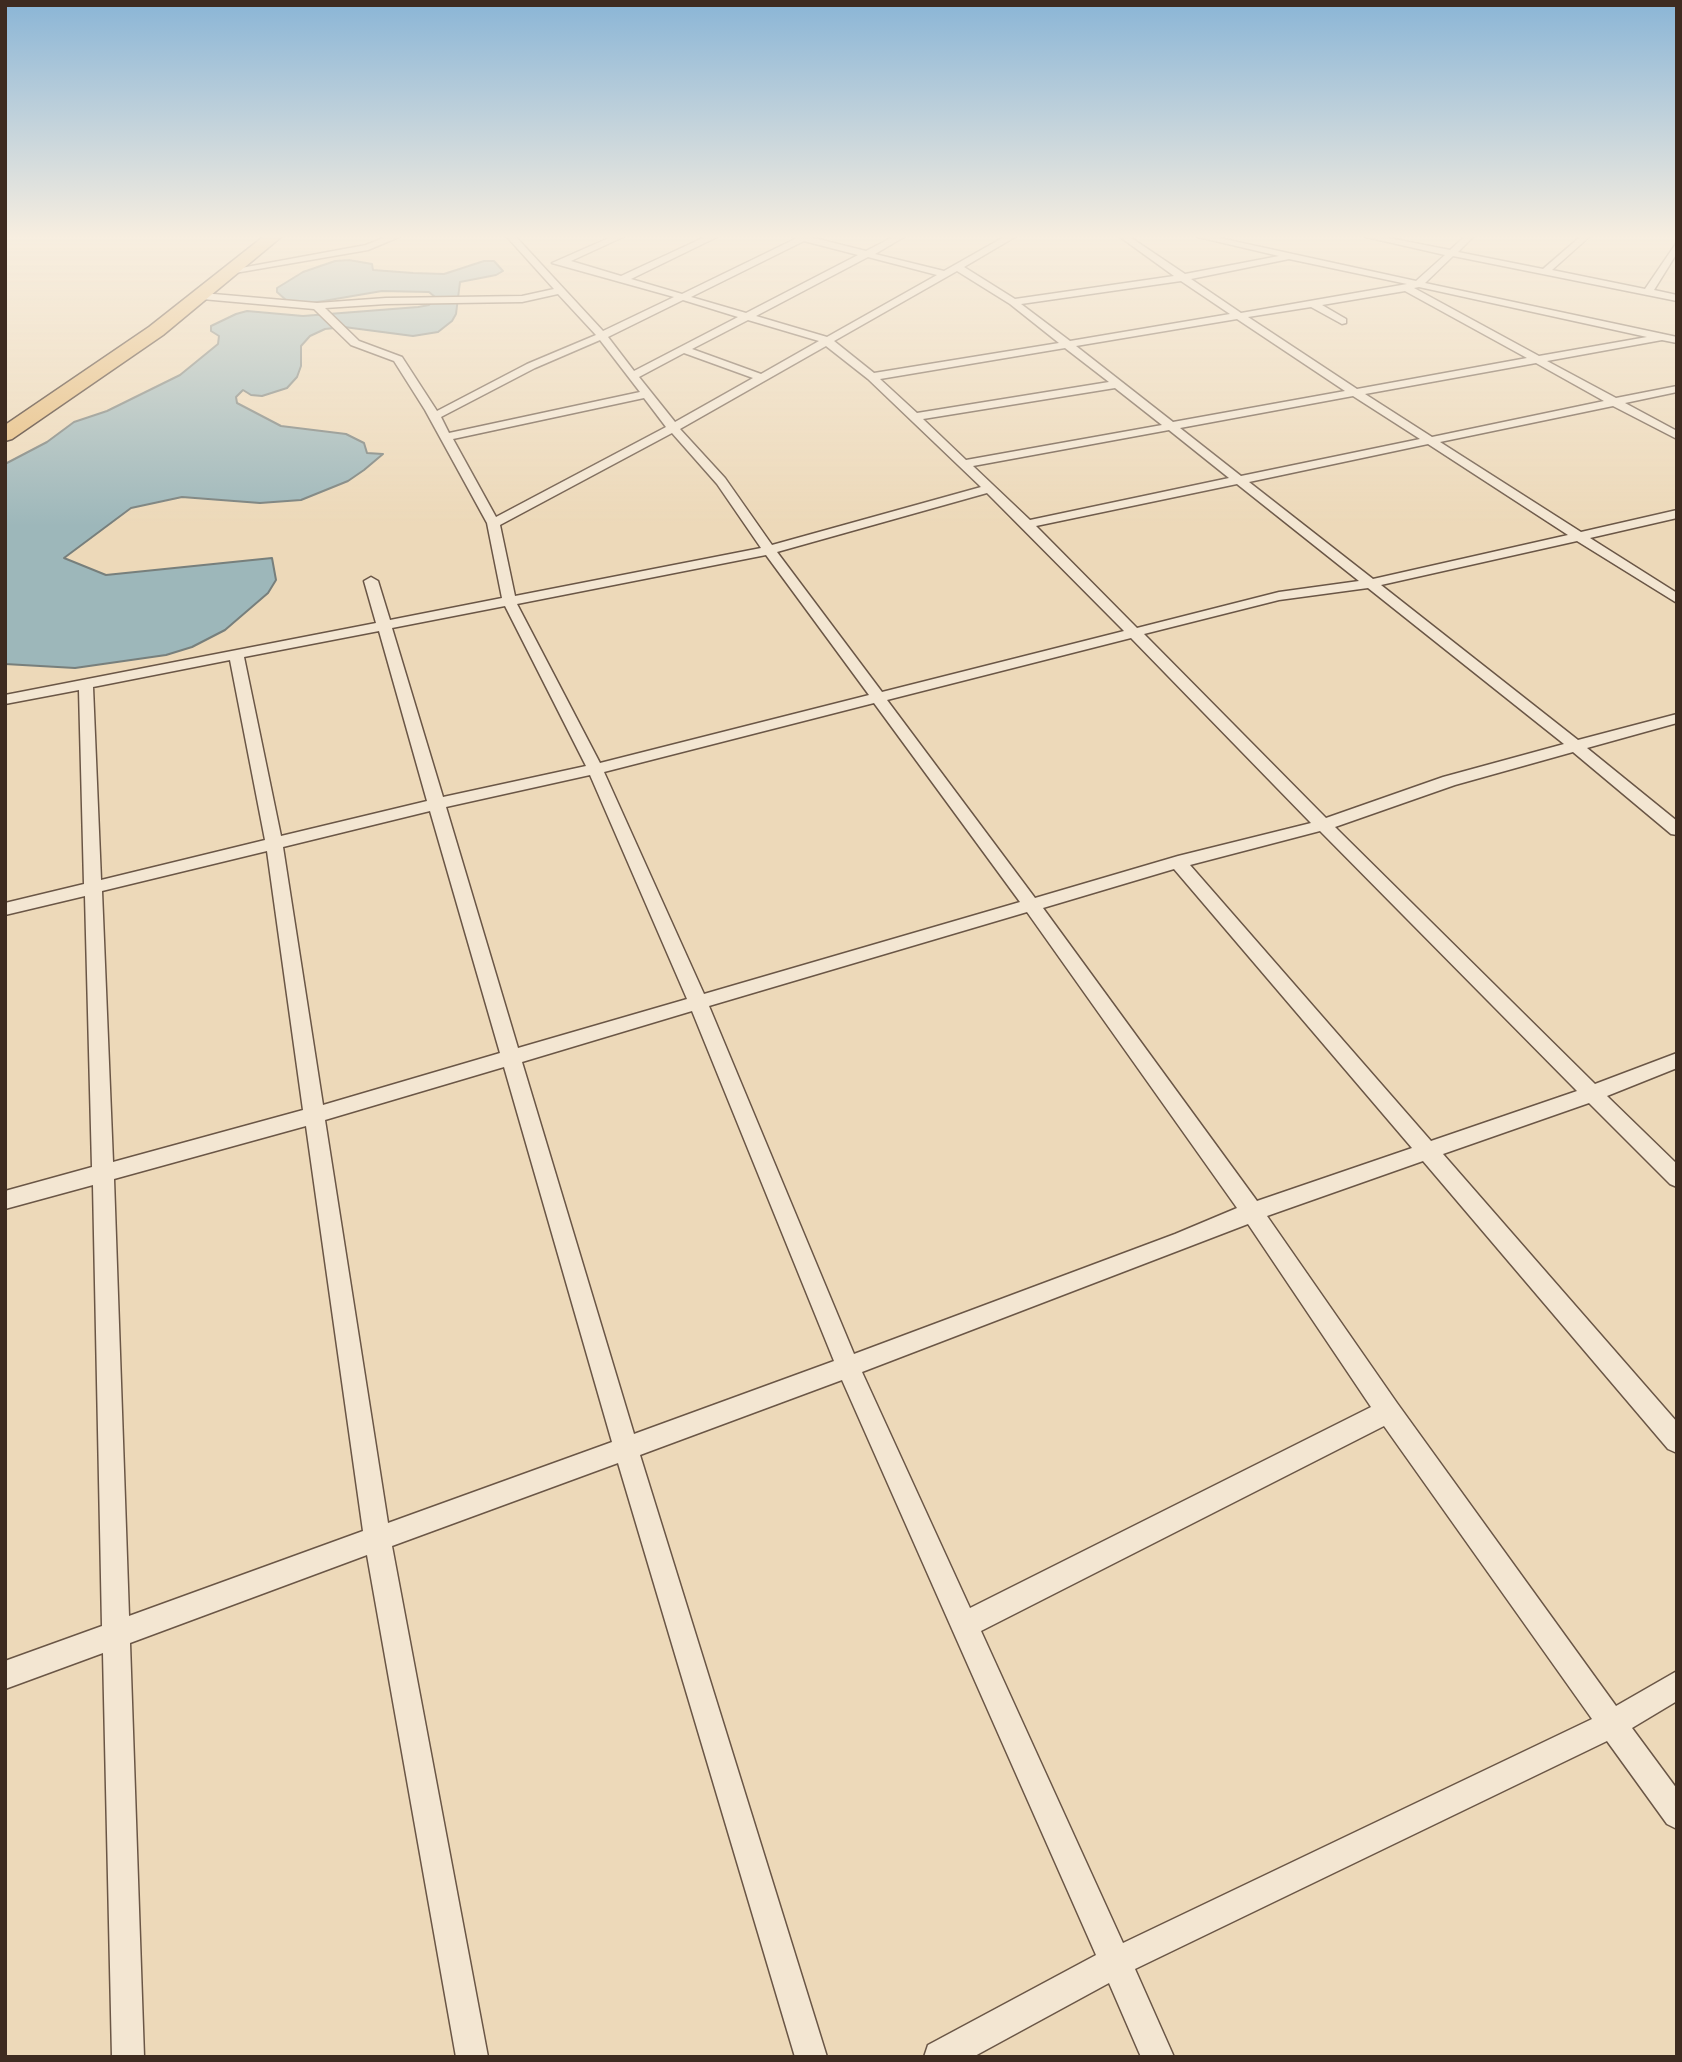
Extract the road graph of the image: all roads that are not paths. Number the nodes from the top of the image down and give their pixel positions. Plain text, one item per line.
1 (152, 333) edge
2 (346, 333) edge
3 (599, 333) edge
4 (608, 333) edge
5 (717, 333) edge
6 (803, 333) edge
7 (838, 333) edge
8 (1053, 333) edge
9 (1131, 333) edge
10 (1266, 333) edge
11 (1489, 333) edge
12 (1644, 333) edge
13 (602, 336) junction
14 (1661, 337) junction
15 (826, 340) junction
16 (1677, 340) edge
17 (1067, 344) junction
18 (684, 350) junction
19 (1536, 359) junction
20 (632, 376) junction
21 (760, 377) junction
22 (872, 377) junction
23 (1117, 384) junction
24 (1677, 389) edge
25 (1355, 392) junction
26 (646, 394) junction
27 (1616, 403) junction
28 (435, 416) junction
29 (914, 416) junction
30 (1170, 426) junction
31 (673, 428) junction
32 (5, 435) edge
33 (1677, 436) edge
34 (446, 437) junction
35 (1431, 441) junction
36 (964, 464) junction
37 (1238, 480) junction
38 (990, 488) junction
39 (1677, 514) edge
40 (493, 523) junction
41 (1027, 524) junction
42 (1579, 536) junction
43 (769, 551) junction
44 (371, 581) dead end
45 (1369, 584) junction
46 (1677, 599) edge
47 (509, 601) junction
48 (382, 626) junction
49 (1134, 633) junction
50 (236, 654) junction
51 (86, 684) junction
52 (877, 697) junction
53 (5, 700) edge
54 (1677, 718) edge
55 (1577, 747) junction
56 (595, 769) junction
57 (436, 804) junction
58 (1323, 825) junction
59 (1677, 830) edge
60 (274, 843) junction
61 (1178, 862) junction
62 (94, 888) junction
63 (1032, 906) junction
64 (5, 909) edge
65 (698, 1002) junction
66 (512, 1058) junction
67 (1677, 1060) edge
68 (1593, 1093) junction
69 (315, 1115) junction
70 (1427, 1150) junction
71 (103, 1171) junction
72 (1677, 1178) edge
73 (5, 1200) edge
74 (1251, 1212) junction
75 (848, 1367) junction
76 (1388, 1411) junction
77 (1677, 1441) edge
78 (626, 1449) junction
79 (377, 1538) junction
80 (963, 1626) junction
81 (116, 1635) junction
82 (5, 1675) edge
83 (1677, 1685) edge
84 (1612, 1724) junction
85 (1677, 1814) edge
86 (1114, 1963) junction
87 (128, 2057) edge
88 (472, 2057) edge
89 (811, 2057) edge
90 (940, 2057) edge
91 (1158, 2057) edge

1 - 32 highway
2 - 28 street
3 - 13 street
4 - 13 street
5 - 18 street
6 - 15 street
7 - 15 street
8 - 17 street
9 - 17 street
10 - 25 street
11 - 19 street
12 - 14 street
13 - 20 street
13 - 28 street
14 - 16 street
14 - 19 street
15 - 21 street
15 - 22 street
17 - 22 street
17 - 23 street
18 - 20 street
18 - 21 street
19 - 25 street
19 - 27 street
20 - 26 street
21 - 31 street
22 - 29 street
23 - 29 street
23 - 30 street
24 - 27 street
25 - 30 street
25 - 35 street
26 - 31 street
26 - 34 street
27 - 33 street
27 - 35 street
28 - 34 street
29 - 36 street
30 - 36 street
30 - 37 street
31 - 40 street
31 - 43 street
34 - 40 street
35 - 37 street
35 - 42 street
36 - 38 street
37 - 41 street
37 - 45 street
38 - 41 street
38 - 43 street
39 - 42 street
40 - 47 street
41 - 49 street
42 - 45 street
42 - 46 street
43 - 47 street
43 - 52 street
44 - 48 street
45 - 49 street
45 - 55 street
47 - 48 street
47 - 56 street
48 - 50 street
48 - 57 street
49 - 52 street
49 - 58 street
50 - 51 street
50 - 60 street
51 - 53 street
51 - 62 street
52 - 56 street
52 - 63 street
54 - 55 street
55 - 58 street
55 - 59 street
56 - 57 street
56 - 65 street
57 - 60 street
57 - 66 street
58 - 61 street
58 - 68 street
60 - 62 street
60 - 69 street
61 - 63 street
61 - 70 street
62 - 64 street
62 - 71 street
63 - 65 street
63 - 74 street
65 - 66 street
65 - 75 street
66 - 69 street
66 - 78 street
67 - 68 street
68 - 70 street
68 - 72 street
69 - 71 street
69 - 79 street
70 - 74 street
70 - 77 street
71 - 73 street
71 - 81 street
74 - 75 street
74 - 76 street
75 - 78 street
75 - 80 street
76 - 80 street
76 - 84 street
78 - 79 street
78 - 89 street
79 - 81 street
79 - 88 street
80 - 86 street
81 - 82 street
81 - 87 street
83 - 84 street
84 - 85 street
84 - 86 street
86 - 90 street
86 - 91 street

